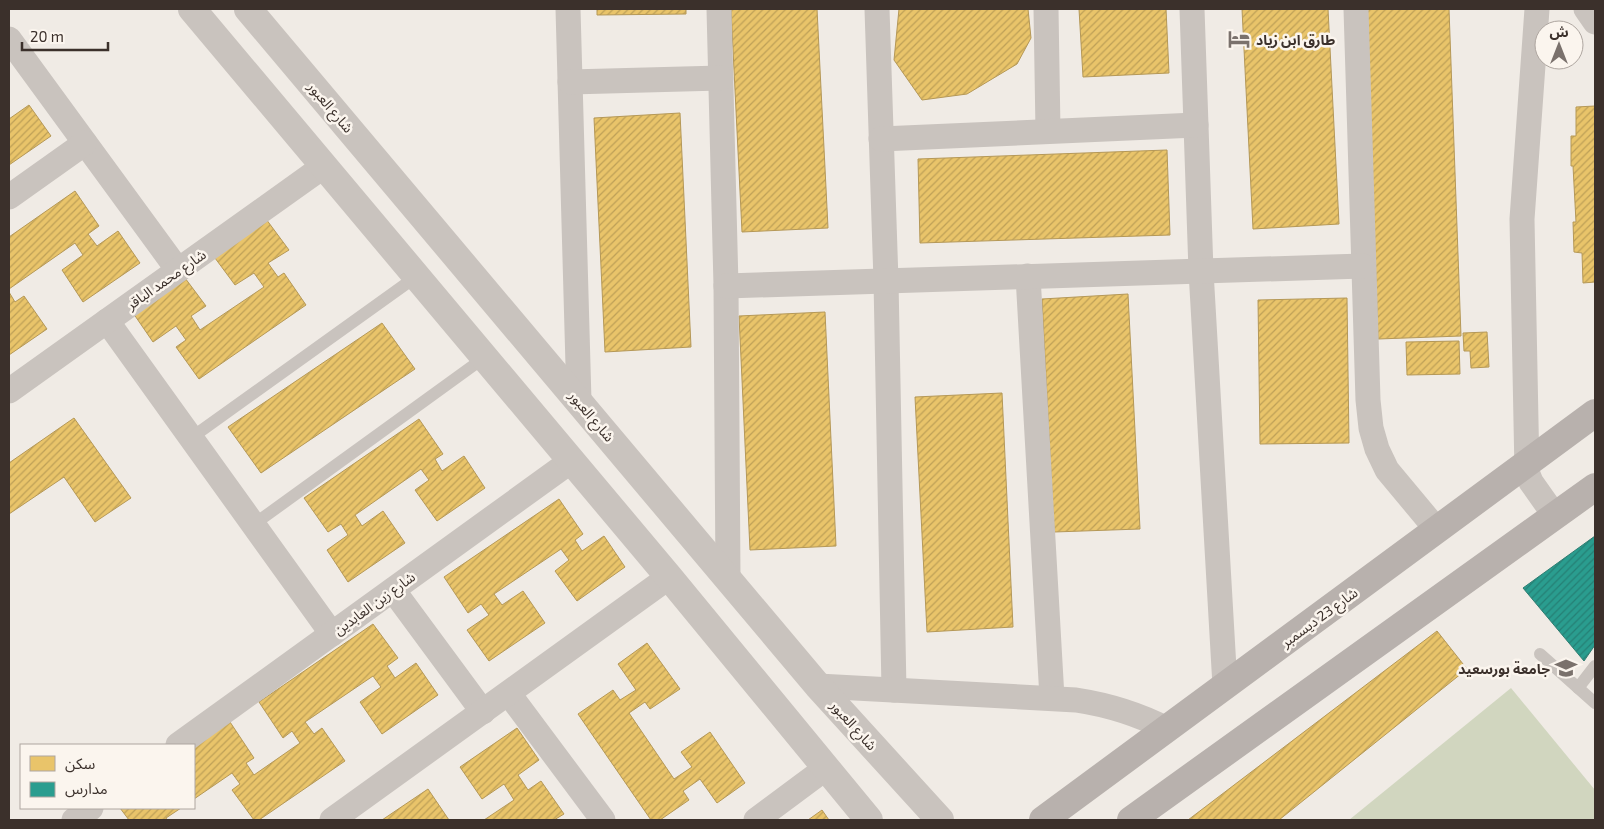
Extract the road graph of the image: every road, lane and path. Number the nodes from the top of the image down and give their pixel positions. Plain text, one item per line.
1 (192, 9) edge
2 (248, 9) edge
3 (568, 9) edge
4 (719, 9) edge
5 (877, 9) edge
6 (1046, 9) edge
7 (1192, 9) edge
8 (1356, 9) edge
9 (1537, 9) edge
10 (1586, 9) edge
11 (1595, 22) edge
12 (9, 39) edge
13 (721, 78) junction
14 (570, 82) junction
15 (1196, 125) junction
16 (1048, 131) junction
17 (882, 138) junction
18 (85, 143) junction
19 (324, 166) junction
20 (9, 197) edge
21 (1363, 266) junction
22 (178, 270) junction
23 (1202, 271) junction
24 (417, 276) junction
25 (1028, 276) junction
26 (886, 281) junction
27 (726, 286) junction
28 (488, 293) junction
29 (453, 319) junction
30 (107, 321) junction
31 (485, 357) junction
32 (9, 391) edge
33 (579, 401) junction
34 (1595, 413) edge
35 (191, 438) junction
36 (571, 461) junction
37 (1527, 463) junction
38 (1595, 487) edge
39 (1555, 516) junction
40 (254, 525) junction
41 (1437, 530) junction
42 (669, 577) junction
43 (728, 578) junction
44 (393, 590) junction
45 (332, 634) junction
46 (1540, 654) dead end
47 (1595, 666) edge
48 (818, 686) junction
49 (1225, 686) junction
50 (1578, 688) junction
51 (894, 690) junction
52 (509, 694) junction
53 (1052, 698) junction
54 (1595, 703) edge
55 (483, 712) junction
56 (1168, 729) junction
57 (179, 744) edge
58 (826, 768) junction
59 (590, 816) edge
60 (332, 820) edge
61 (756, 820) edge
62 (869, 820) edge
63 (940, 820) edge
64 (1043, 820) edge
65 (1131, 820) edge

1 - 19 street
2 - 28 street, شارع العبور
3 - 14 street
4 - 13 street
5 - 17 street
6 - 16 street
7 - 15 street
8 - 21 street
9 - 37 street
10 - 11 street
12 - 18 street
13 - 14 street
13 - 27 street
14 - 33 street
15 - 16 street
15 - 23 street
16 - 17 street
17 - 26 street
18 - 20 street
18 - 22 street
19 - 22 street, شارع محمد الباقر
19 - 24 street
21 - 23 street
21 - 41 street
22 - 30 street, شارع محمد الباقر
23 - 25 street
23 - 49 street
24 - 29 street
24 - 35 lane
25 - 26 street
25 - 53 street
26 - 27 street
26 - 51 street
27 - 43 street
28 - 29 street
28 - 33 street, شارع العبور
29 - 31 street
30 - 32 street, شارع محمد الباقر
30 - 35 street
31 - 36 street
31 - 40 lane
33 - 43 street, شارع العبور
34 - 37 main road, شارع 23 ديسمبر
35 - 40 street
36 - 42 street
36 - 44 street, شارع زين العابدين
37 - 39 street
37 - 41 main road, شارع 23 ديسمبر
38 - 39 main road
39 - 65 main road
40 - 45 street
41 - 49 main road, شارع 23 ديسمبر
42 - 52 street
42 - 58 street
43 - 48 street, شارع العبور
44 - 45 street, شارع زين العابدين
44 - 55 street
45 - 57 street, شارع زين العابدين
46 - 50 lane
47 - 50 lane
48 - 51 street
48 - 63 street, شارع العبور
49 - 56 main road, شارع 23 ديسمبر
50 - 54 lane
51 - 53 street
52 - 55 street
52 - 59 street
53 - 56 street
55 - 60 street
56 - 64 main road, شارع 23 ديسمبر
58 - 61 street
58 - 62 street

